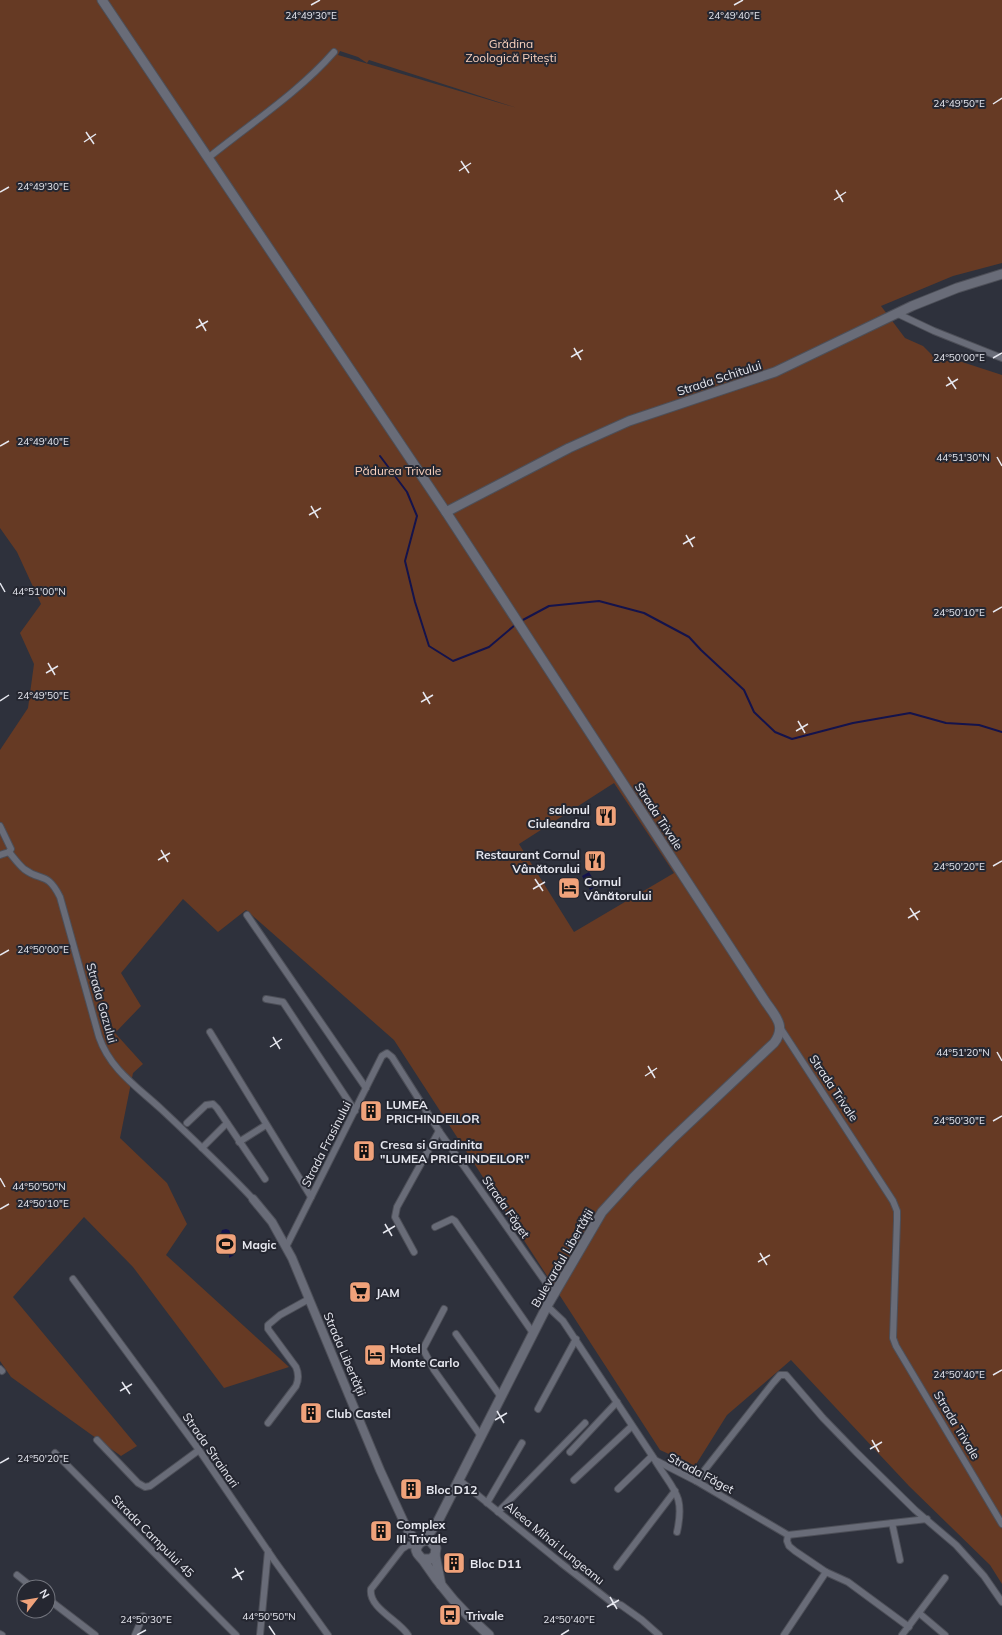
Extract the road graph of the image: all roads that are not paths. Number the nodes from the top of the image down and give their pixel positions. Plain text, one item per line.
1 (102, 0) edge
2 (334, 52) dead end
3 (208, 158) junction
4 (1002, 274) edge
5 (896, 313) junction
6 (1002, 358) edge
7 (446, 512) junction
8 (0, 826) edge
9 (9, 852) junction
10 (0, 855) edge
11 (246, 915) dead end
12 (266, 999) dead end
13 (780, 1029) junction
14 (210, 1032) dead end
15 (387, 1053) joint
16 (366, 1088) junction
17 (355, 1111) junction
18 (187, 1123) dead end
19 (227, 1123) junction
20 (266, 1125) junction
21 (439, 1130) junction
22 (239, 1142) junction
23 (202, 1148) junction
24 (265, 1179) dead end
25 (311, 1197) junction
26 (253, 1199) joint
27 (435, 1227) dead end
28 (286, 1247) junction
29 (414, 1252) dead end
30 (73, 1279) dead end
31 (554, 1294) junction
32 (309, 1299) junction
33 (547, 1306) junction
34 (444, 1309) dead end
35 (533, 1333) junction
36 (456, 1334) dead end
37 (576, 1339) junction
38 (502, 1397) junction
39 (617, 1402) junction
40 (538, 1409) dead end
41 (268, 1423) dead end
42 (585, 1423) dead end
43 (632, 1426) junction
44 (481, 1436) junction
45 (98, 1440) dead end
46 (522, 1443) dead end
47 (199, 1450) junction
48 (570, 1452) dead end
49 (55, 1453) dead end
50 (653, 1459) junction
51 (458, 1479) junction
52 (574, 1480) dead end
53 (696, 1481) junction
54 (618, 1489) dead end
55 (675, 1491) junction
56 (487, 1503) junction
57 (498, 1512) junction
58 (927, 1519) junction
59 (437, 1523) junction
60 (892, 1523) junction
61 (1002, 1524) edge
62 (677, 1532) dead end
63 (788, 1535) junction
64 (420, 1543) junction
65 (435, 1545) junction
66 (268, 1552) junction
67 (435, 1555) junction
68 (422, 1559) junction
69 (900, 1560) dead end
70 (617, 1567) dead end
71 (826, 1572) junction
72 (18, 1575) dead end
73 (945, 1578) dead end
74 (23, 1579) edge
75 (443, 1589) junction
76 (1002, 1602) edge
77 (56, 1605) edge
78 (919, 1613) junction
79 (143, 1616) dead end
80 (909, 1627) junction
81 (95, 1635) edge
82 (135, 1635) edge
83 (236, 1635) edge
84 (260, 1635) edge
85 (328, 1635) edge
86 (408, 1635) edge
87 (490, 1635) edge
88 (659, 1635) edge
89 (784, 1635) edge
90 (902, 1635) edge
91 (945, 1635) edge

1 - 3 main road, Strada Trivale
2 - 3 street
3 - 7 main road, Strada Trivale
4 - 5 main road, Strada Schitului
5 - 6 street
5 - 7 main road, Strada Schitului
7 - 13 main road, Strada Trivale
8 - 9 street
9 - 10 street
9 - 23 street, Strada Gazului
11 - 16 street
12 - 17 street
13 - 31 main road, Bulevardul Libertății
13 - 61 street, Strada Trivale
14 - 20 street
15 - 16 street, Strada Frasinului
15 - 21 street, Strada Făget
16 - 17 street, Strada Frasinului
17 - 25 street, Strada Frasinului
18 - 19 street
19 - 22 street
19 - 23 street
20 - 22 street
20 - 25 street
21 - 29 street
21 - 31 street, Strada Făget
22 - 24 street
23 - 26 street, Strada Gazului
25 - 28 street, Strada Frasinului
26 - 28 street, Strada Libertății
27 - 35 street
28 - 32 street, Strada Libertății
30 - 47 street, Strada Strainari
31 - 33 main road, Bulevardul Libertății
32 - 41 street
32 - 64 street, Strada Libertății
33 - 35 main road, Bulevardul Libertății
33 - 37 street, Strada Făget
34 - 44 street
35 - 38 main road, Bulevardul Libertății
36 - 38 street
37 - 39 street, Strada Făget
37 - 40 street
38 - 44 main road, Bulevardul Libertății
39 - 43 street, Strada Făget
39 - 48 street
42 - 57 street
43 - 50 street, Strada Făget
43 - 52 street
44 - 51 main road, Bulevardul Libertății
45 - 47 street
46 - 56 street
47 - 66 street, Strada Strainari
49 - 83 street, Strada Campului 45
50 - 53 street, Strada Făget
50 - 54 street
50 - 55 street
51 - 56 street, Aleea Mihai Lungeanu
51 - 59 main road, Bulevardul Libertății
53 - 58 street
53 - 63 street, Strada Făget
55 - 62 street
55 - 70 street
56 - 57 street, Aleea Mihai Lungeanu
57 - 88 street, Aleea Mihai Lungeanu
58 - 60 street
58 - 76 street
59 - 64 main road, Bulevardul Libertății
59 - 65 main road, Bulevardul Libertății
60 - 63 street
60 - 69 street
63 - 71 street
64 - 65 main road
64 - 68 main road
64 - 86 street
65 - 67 main road
66 - 84 street
66 - 85 street, Strada Strainari
67 - 68 main road
67 - 75 main road
68 - 75 main road
71 - 80 street
71 - 89 street
72 - 74 street
73 - 78 street
75 - 87 main road
77 - 81 street
78 - 80 street
78 - 91 street
79 - 82 street
80 - 90 street

